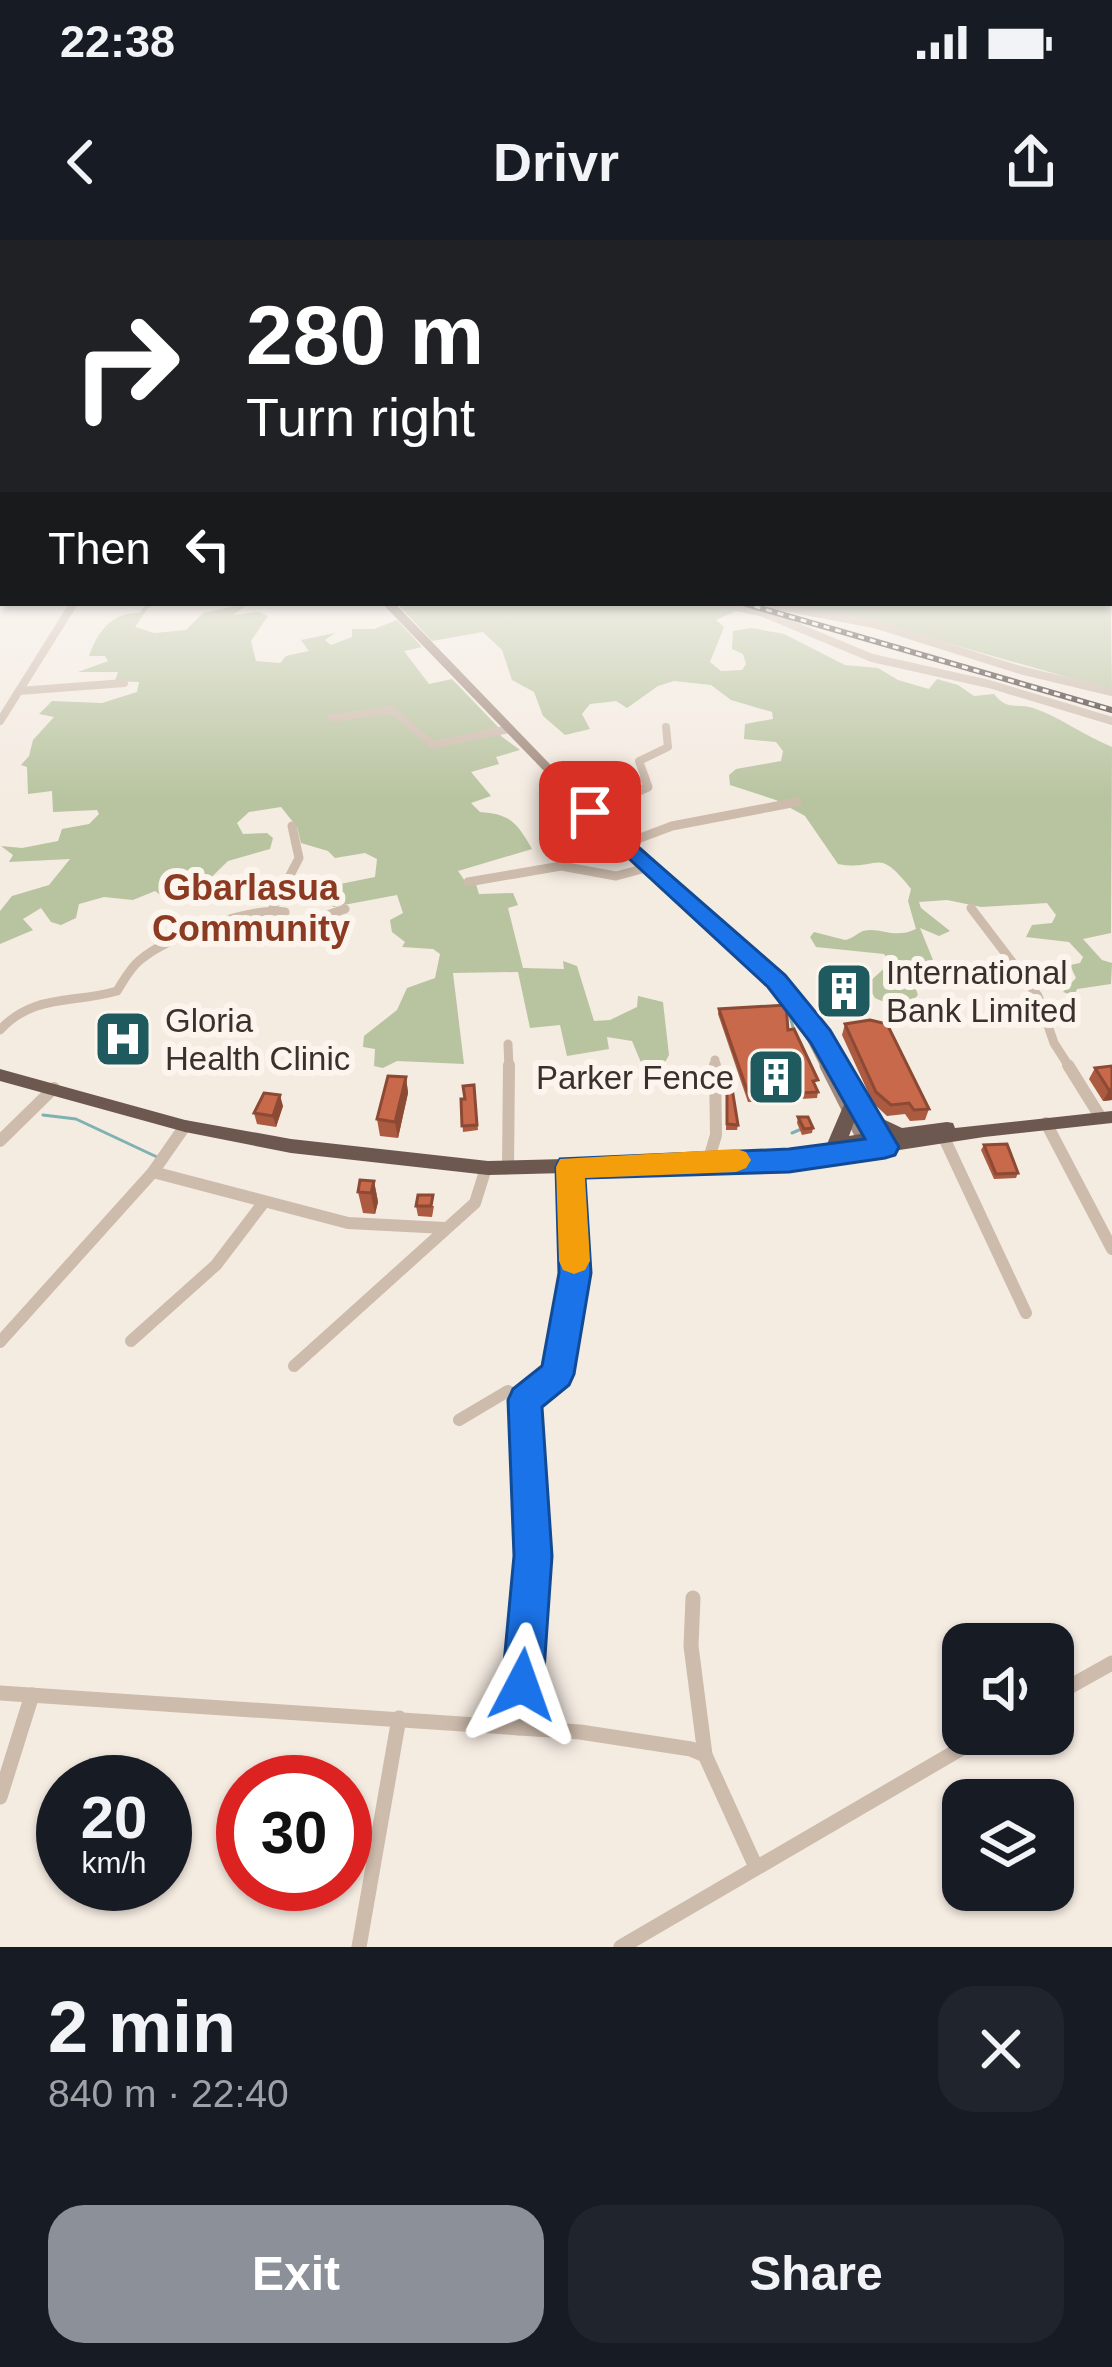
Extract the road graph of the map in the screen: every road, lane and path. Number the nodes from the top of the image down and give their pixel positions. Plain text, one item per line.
1 (52, 639) edge
2 (422, 639) edge
3 (825, 639) edge
4 (921, 639) edge
5 (124, 683) dead end
6 (19, 691) junction
7 (1112, 692) edge
8 (332, 718) dead end
9 (0, 721) edge
10 (1112, 722) edge
11 (666, 727) dead end
12 (509, 729) junction
13 (797, 802) dead end
14 (590, 812) junction
15 (292, 826) dead end
16 (627, 843) junction
17 (653, 866) junction
18 (467, 882) dead end
19 (971, 908) dead end
20 (345, 909) dead end
21 (272, 910) junction
22 (0, 1030) edge
23 (508, 1044) dead end
24 (715, 1060) dead end
25 (0, 1075) edge
26 (54, 1088) junction
27 (856, 1109) junction
28 (1107, 1118) edge
29 (1046, 1123) junction
30 (185, 1126) junction
31 (984, 1130) junction
32 (902, 1132) junction
33 (945, 1139) junction
34 (0, 1141) edge
35 (874, 1143) junction
36 (837, 1144) junction
37 (769, 1158) junction
38 (708, 1162) junction
39 (508, 1167) junction
40 (570, 1167) junction
41 (486, 1168) junction
42 (153, 1172) junction
43 (263, 1202) junction
44 (446, 1228) junction
45 (1112, 1249) edge
46 (1026, 1313) dead end
47 (131, 1341) dead end
48 (0, 1342) edge
49 (573, 1347) dead end
50 (294, 1366) dead end
51 (557, 1374) junction
52 (525, 1400) junction
53 (459, 1420) dead end
54 (692, 1598) dead end
55 (1112, 1663) edge
56 (1074, 1684) edge
57 (0, 1693) edge
58 (32, 1695) junction
59 (399, 1718) junction
60 (519, 1728) junction
61 (705, 1755) junction
62 (949, 1755) edge
63 (0, 1798) edge
64 (755, 1865) junction
65 (359, 1947) edge
66 (621, 1947) edge

1 - 6 street
2 - 12 main road
3 - 10 street
4 - 7 street
5 - 6 street
6 - 9 street
8 - 12 street
11 - 14 street
12 - 14 main road
13 - 16 street
14 - 16 main road
15 - 21 street
16 - 17 main road
17 - 18 street
17 - 27 main road
19 - 28 street
20 - 21 street
21 - 22 street
23 - 39 street
24 - 38 street
25 - 26 highway
26 - 30 highway
26 - 34 street
27 - 32 highway
27 - 35 main road
27 - 36 highway
28 - 29 highway
29 - 31 highway
29 - 45 street
30 - 41 highway
30 - 42 street
31 - 32 highway
31 - 33 highway
32 - 35 highway
33 - 35 highway
33 - 46 street
35 - 36 highway
35 - 37 highway
36 - 37 highway
37 - 38 highway
38 - 40 highway
39 - 40 highway
39 - 41 highway
40 - 51 street
41 - 44 street
42 - 43 street
42 - 48 street
43 - 44 street
43 - 47 street
44 - 50 street
49 - 51 street
51 - 52 street
52 - 53 street
52 - 60 street
54 - 61 street
55 - 56 street
57 - 58 street
58 - 59 street
58 - 63 street
59 - 60 street
59 - 65 street
60 - 61 street
61 - 64 street
62 - 64 street
64 - 66 street

